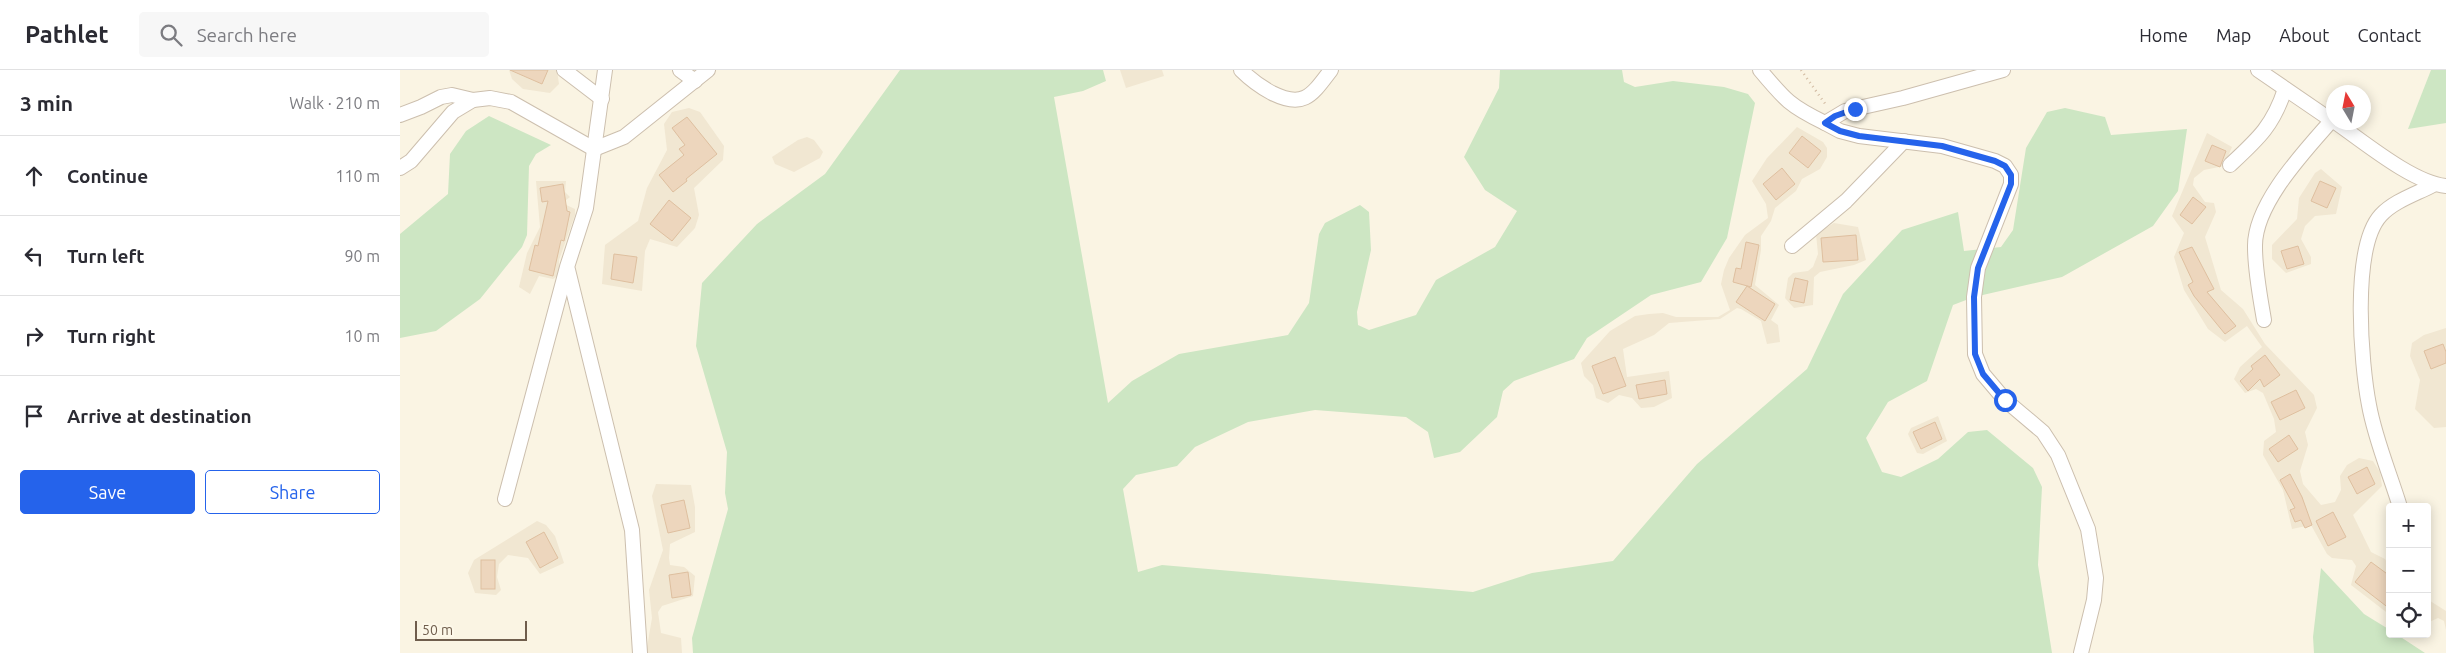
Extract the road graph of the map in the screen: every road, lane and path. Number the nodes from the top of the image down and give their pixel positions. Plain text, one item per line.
1 (564, 70) edge
2 (605, 70) edge
3 (680, 70) edge
4 (708, 70) edge
5 (1241, 70) edge
6 (1331, 70) edge
7 (1760, 70) edge
8 (1801, 70) edge
9 (2003, 70) edge
10 (2258, 70) edge
11 (695, 81) junction
12 (2285, 89) junction
13 (602, 99) junction
14 (473, 100) junction
15 (400, 115) edge
16 (2326, 116) edge
17 (1830, 120) junction
18 (2326, 129) edge
19 (2348, 130) edge
20 (1904, 141) junction
21 (594, 149) junction
22 (2230, 165) dead end
23 (400, 168) edge
24 (2440, 185) edge
25 (1792, 246) dead end
26 (567, 267) junction
27 (2264, 320) dead end
28 (505, 499) dead end
29 (2399, 503) edge
30 (640, 653) edge
31 (2081, 653) edge

1 - 13 street
2 - 13 street
3 - 11 street
4 - 11 street
5 - 6 street
7 - 17 street
8 - 17 path
9 - 17 street
10 - 12 street
11 - 21 street
12 - 16 street
12 - 22 street
13 - 21 street
14 - 15 street
14 - 21 street
14 - 23 street
17 - 20 street
18 - 27 street
19 - 24 street
20 - 25 street
20 - 31 street
21 - 26 street
24 - 29 street
26 - 28 street
26 - 30 street

